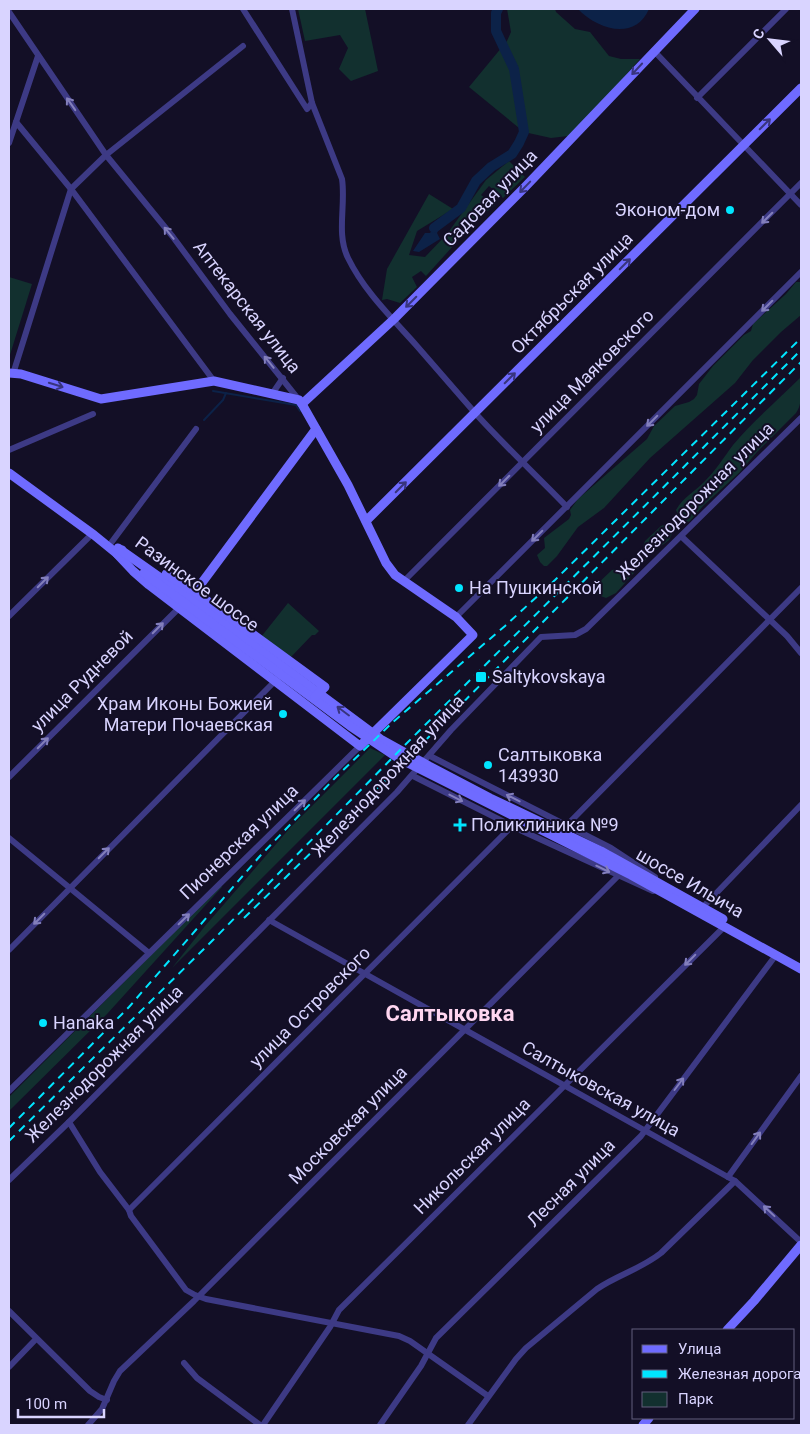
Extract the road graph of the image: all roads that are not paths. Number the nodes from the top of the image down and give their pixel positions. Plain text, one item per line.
1 (243, 9) edge
2 (292, 9) edge
3 (695, 9) edge
4 (786, 9) edge
5 (9, 12) edge
6 (243, 46) dead end
7 (654, 51) junction
8 (38, 56) junction
9 (801, 88) edge
10 (697, 98) junction
11 (312, 103) junction
12 (16, 122) junction
13 (9, 144) edge
14 (744, 146) junction
15 (106, 155) junction
16 (801, 183) edge
17 (71, 190) junction
18 (790, 194) junction
19 (801, 205) edge
20 (801, 272) edge
21 (394, 319) junction
22 (11, 373) edge
23 (283, 378) junction
24 (214, 381) junction
25 (272, 394) junction
26 (301, 402) junction
27 (476, 413) junction
28 (93, 414) dead end
29 (801, 418) edge
30 (196, 429) dead end
31 (316, 429) junction
32 (9, 450) edge
33 (523, 462) junction
34 (9, 473) edge
35 (566, 506) junction
36 (366, 522) junction
37 (93, 534) junction
38 (682, 536) junction
39 (111, 543) junction
40 (120, 552) junction
41 (404, 581) junction
42 (801, 588) edge
43 (195, 592) junction
44 (179, 608) junction
45 (9, 616) edge
46 (456, 617) junction
47 (770, 620) junction
48 (801, 653) edge
49 (293, 663) junction
50 (275, 680) junction
51 (307, 704) junction
52 (327, 720) junction
53 (370, 736) junction
54 (360, 746) junction
55 (430, 756) junction
56 (452, 767) junction
57 (413, 776) junction
58 (9, 777) edge
59 (441, 790) junction
60 (488, 801) junction
61 (801, 806) edge
62 (567, 825) junction
63 (512, 826) junction
64 (9, 838) edge
65 (618, 876) junction
66 (70, 888) junction
67 (676, 892) junction
68 (688, 904) junction
69 (704, 907) junction
70 (269, 920) junction
71 (725, 926) junction
72 (764, 948) junction
73 (9, 950) edge
74 (149, 953) junction
75 (776, 955) junction
76 (801, 969) edge
77 (364, 974) junction
78 (465, 1030) junction
79 (801, 1076) edge
80 (564, 1086) junction
81 (9, 1091) edge
82 (69, 1122) junction
83 (645, 1131) junction
84 (728, 1177) junction
85 (9, 1180) edge
86 (735, 1181) junction
87 (129, 1210) junction
88 (801, 1244) edge
89 (198, 1297) junction
90 (9, 1311) edge
91 (331, 1323) junction
92 (727, 1329) edge
93 (36, 1339) junction
94 (428, 1354) junction
95 (184, 1363) dead end
96 (9, 1367) edge
97 (488, 1396) junction
98 (107, 1400) junction
99 (88, 1425) edge
100 (261, 1425) edge
101 (380, 1425) edge
102 (468, 1425) edge

1 - 11 street
2 - 11 street
3 - 7 street, Садовая улица
4 - 10 street
5 - 8 street, Аптекарская улица
6 - 15 street
7 - 10 street
7 -> 21 street, Садовая улица
8 - 12 street
15 -> 8 street, Аптекарская улица
14 -> 9 street, Октябрьская улица
10 - 14 street
11 - 21 street
12 - 13 street
12 - 17 street
14 - 18 street
27 -> 14 street, Октябрьская улица
15 - 17 street
23 -> 15 street, Аптекарская улица
16 - 18 street, улица Маяковского
17 - 22 street
17 - 24 street
18 - 19 street
18 -> 33 street, улица Маяковского
20 -> 35 street
21 - 26 street, Садовая улица
21 - 27 street
22 -> 24 street
23 - 25 street
23 - 26 street, Аптекарская улица
24 - 25 street
25 - 26 street
26 - 31 street, Аптекарская улица
27 - 33 street
36 -> 27 street, Октябрьская улица
28 - 32 street
29 - 38 street, Железнодорожная улица
30 - 39 street
31 - 36 street, Аптекарская улица
31 - 43 street
33 - 35 street
33 -> 41 street, улица Маяковского
34 - 37 street, Разинское шоссе
35 -> 46 street
36 - 41 street, Аптекарская улица
37 - 39 street, Разинское шоссе
37 - 40 street, Разинское шоссе
45 -> 37 street
38 - 47 street
38 - 55 street, Железнодорожная улица
39 - 40 street, Разинское шоссе
40 - 43 street
40 - 44 street
40 - 60 street, Разинское шоссе
41 - 46 street, Аптекарская улица
42 - 47 street
43 - 49 street
44 - 50 street
58 -> 44 street, улица Рудневой
46 - 53 street, Пионерская улица
47 - 48 street
47 - 62 street
49 - 50 street
49 - 51 street
50 - 51 street
66 -> 50 street
51 - 52 street
52 - 53 street
52 - 54 street
53 - 54 street, Пионерская улица
74 -> 54 street, Пионерская улица
55 - 56 street
55 - 57 street, Железнодорожная улица
56 - 59 street
62 -> 56 street
57 - 59 street
57 - 70 street, Железнодорожная улица
59 -> 63 street
60 - 67 street, шоссе Ильича
60 - 68 street, шоссе Ильича
61 - 69 street
62 - 67 street
63 -> 65 street
63 - 77 street, улица Островского
64 - 66 street
65 - 68 street
65 - 78 street, Московская улица
66 -> 73 street
66 - 74 street
67 - 68 street, шоссе Ильича
68 - 69 street, шоссе Ильича
68 - 71 street, шоссе Ильича
69 - 72 street, шоссе Ильича
70 - 77 street, Салтыковская улица
70 - 82 street, Железнодорожная улица
71 - 72 street, шоссе Ильича
71 -> 80 street, Никольская улица
72 - 75 street, шоссе Ильича
74 - 81 street, Пионерская улица
75 - 76 street, шоссе Ильича
83 -> 75 street, Лесная улица
77 - 78 street, Салтыковская улица
77 - 87 street, улица Островского
78 - 80 street, Салтыковская улица
78 - 89 street, Московская улица
84 -> 79 street
80 - 83 street, Салтыковская улица
80 - 91 street, Никольская улица
82 - 85 street, Железнодорожная улица
82 - 87 street
83 - 84 street, Салтыковская улица
83 - 94 street, Лесная улица
84 - 86 street, Салтыковская улица
88 -> 86 street, Салтыковская улица
86 - 97 street
87 - 89 street
88 - 92 street
89 - 91 street
89 - 98 street, Московская улица
90 - 93 street
91 - 94 street
91 - 100 street, Никольская улица
93 - 96 street
93 - 98 street
94 - 97 street
94 - 101 street, Лесная улица
95 - 100 street
97 - 102 street
98 - 99 street, Московская улица

